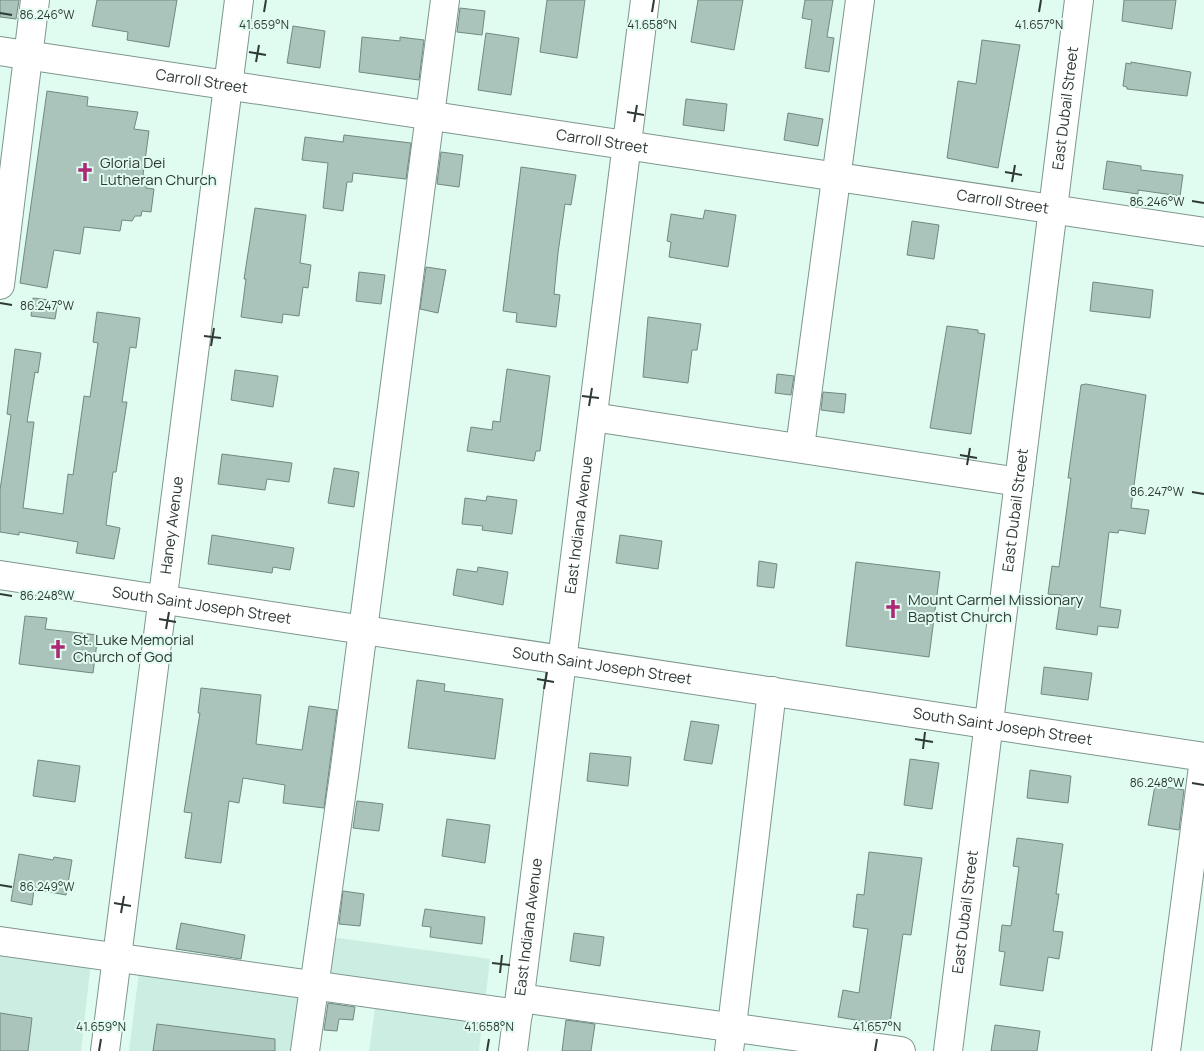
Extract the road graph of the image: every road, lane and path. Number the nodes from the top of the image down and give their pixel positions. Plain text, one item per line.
1 (35, 0) edge
2 (239, 0) edge
3 (444, 0) edge
4 (645, 0) edge
5 (860, 0) edge
6 (1079, 0) edge
7 (0, 51) edge
8 (28, 55) junction
9 (229, 84) junction
10 (429, 115) junction
11 (628, 145) junction
12 (837, 176) junction
13 (1053, 210) junction
14 (1204, 232) edge
15 (0, 285) edge
16 (593, 417) junction
17 (800, 447) junction
18 (1019, 482) junction
19 (0, 575) edge
20 (163, 599) junction
21 (363, 629) junction
22 (561, 660) junction
23 (772, 691) junction
24 (989, 724) junction
25 (1204, 758) edge
26 (0, 942) edge
27 (117, 958) junction
28 (314, 984) junction
29 (519, 1006) junction
30 (731, 1040) edge
31 (105, 1051) edge
32 (305, 1051) edge
33 (513, 1051) edge
34 (901, 1051) edge
35 (948, 1051) edge
36 (1166, 1051) edge

1 - 8 street
2 - 9 street, Haney Avenue
3 - 10 street
4 - 11 street, East Indiana Avenue
5 - 12 street
6 - 13 street, East Dubail Street
7 - 8 street, Carroll Street
8 - 9 street, Carroll Street
8 - 15 street
9 - 10 street, Carroll Street
9 - 20 street, Haney Avenue
10 - 11 street, Carroll Street
10 - 21 street
11 - 12 street, Carroll Street
11 - 16 street, East Indiana Avenue
12 - 13 street, Carroll Street
12 - 17 street
13 - 14 street, Carroll Street
13 - 18 street, East Dubail Street
16 - 17 street
16 - 22 street, East Indiana Avenue
17 - 18 street
18 - 24 street, East Dubail Street
19 - 20 street, South Saint Joseph Street
20 - 21 street, South Saint Joseph Street
20 - 27 street, Haney Avenue
21 - 22 street, South Saint Joseph Street
21 - 28 street
22 - 23 street, South Saint Joseph Street
22 - 29 street, East Indiana Avenue
23 - 24 street, South Saint Joseph Street
23 - 30 street
24 - 25 street, South Saint Joseph Street
24 - 35 street, East Dubail Street
25 - 36 street
26 - 27 street
27 - 28 street
27 - 31 street, Haney Avenue
28 - 29 street
28 - 32 street
29 - 30 street
29 - 33 street, East Indiana Avenue
30 - 34 street

